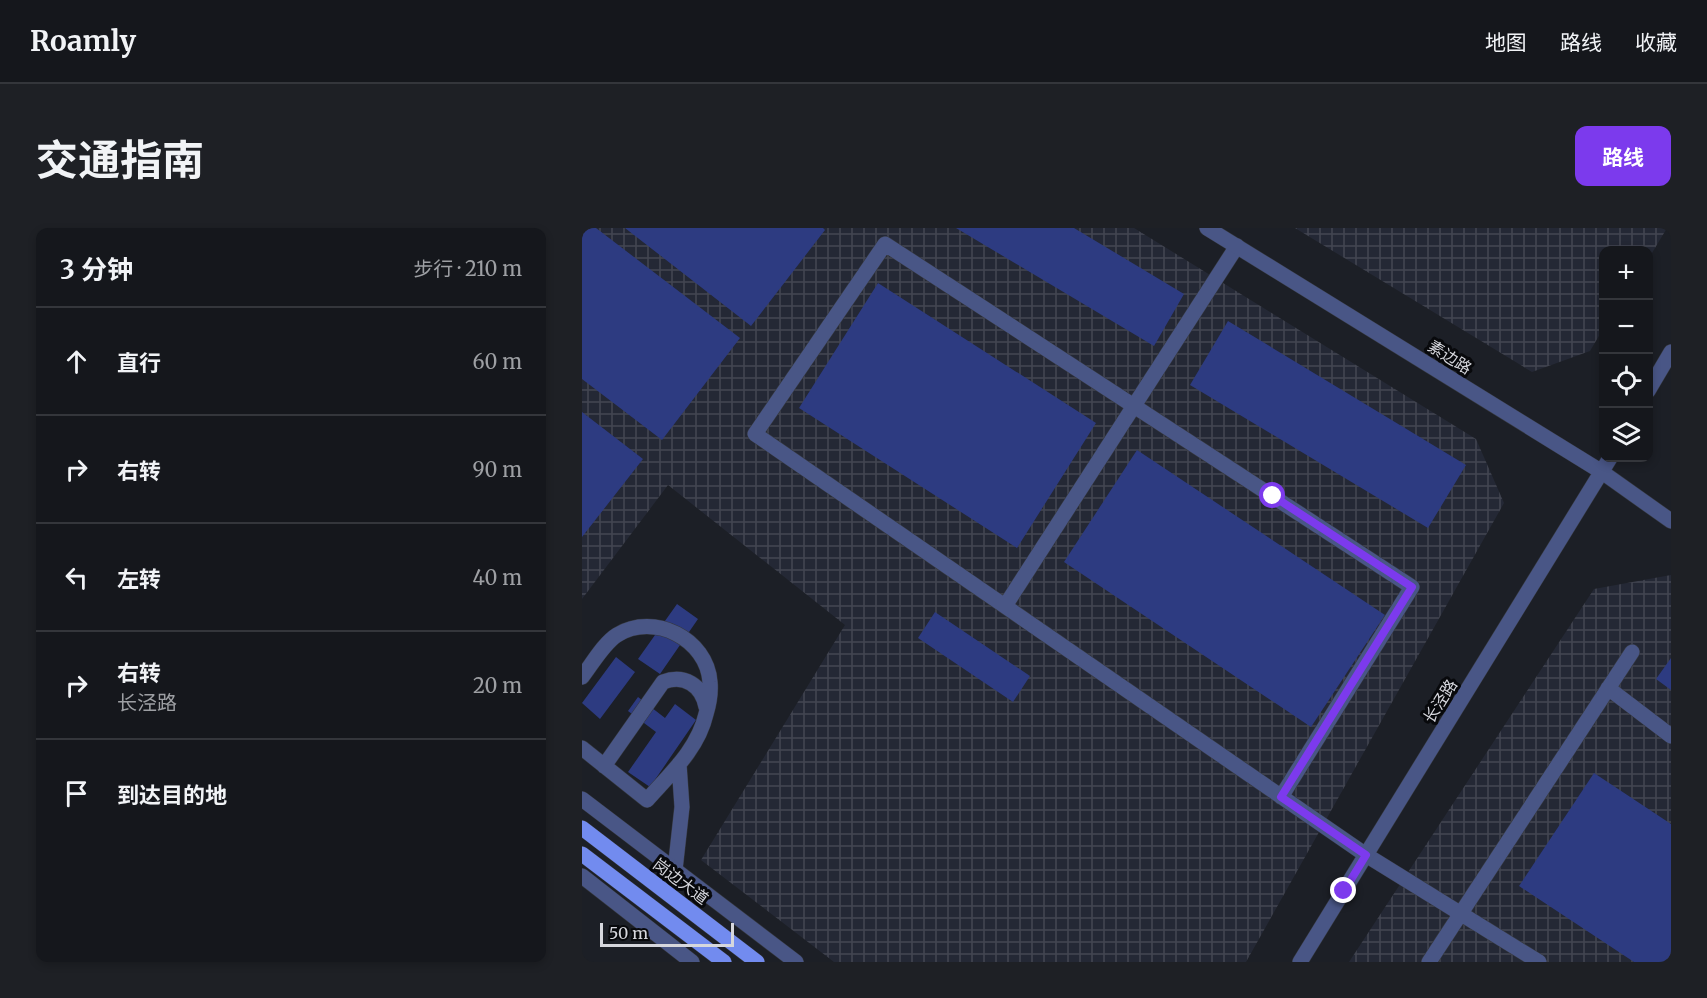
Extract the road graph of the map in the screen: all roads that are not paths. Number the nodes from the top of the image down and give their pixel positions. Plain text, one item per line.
1 (1207, 228) edge
2 (1237, 246) junction
3 (1671, 352) edge
4 (1653, 383) edge
5 (1134, 406) junction
6 (1608, 462) edge
7 (1602, 472) junction
8 (1671, 521) edge
9 (1005, 606) junction
10 (1632, 652) dead end
11 (582, 677) edge
12 (1608, 688) junction
13 (706, 716) junction
14 (1671, 736) edge
15 (582, 748) edge
16 (679, 764) junction
17 (604, 766) junction
18 (1281, 797) junction
19 (582, 798) edge
20 (582, 828) edge
21 (582, 854) edge
22 (1366, 855) junction
23 (675, 870) junction
24 (582, 876) edge
25 (1463, 914) junction
26 (692, 962) edge
27 (724, 962) edge
28 (757, 962) edge
29 (796, 962) edge
30 (1300, 962) edge
31 (1429, 962) edge
32 (1539, 962) edge

1 - 2 street, 素边路
2 - 5 street
2 - 7 street, 素边路
3 - 4 street
5 - 9 street
5 - 9 street
5 - 18 street
6 - 7 street, 长泾路
7 - 8 street, 素边路
7 - 22 street, 长泾路
9 - 18 street
10 - 12 street
11 - 13 street
12 - 14 street
12 - 25 street
13 - 16 street
13 - 17 street
15 - 17 street
16 - 17 street
16 - 23 street
18 - 22 street
19 - 23 street
20 - 28 main road, 岗边大道
21 - 27 main road
22 - 25 street
22 - 30 street, 长泾路
23 - 29 street
24 - 26 street
25 - 31 street
25 - 32 street

